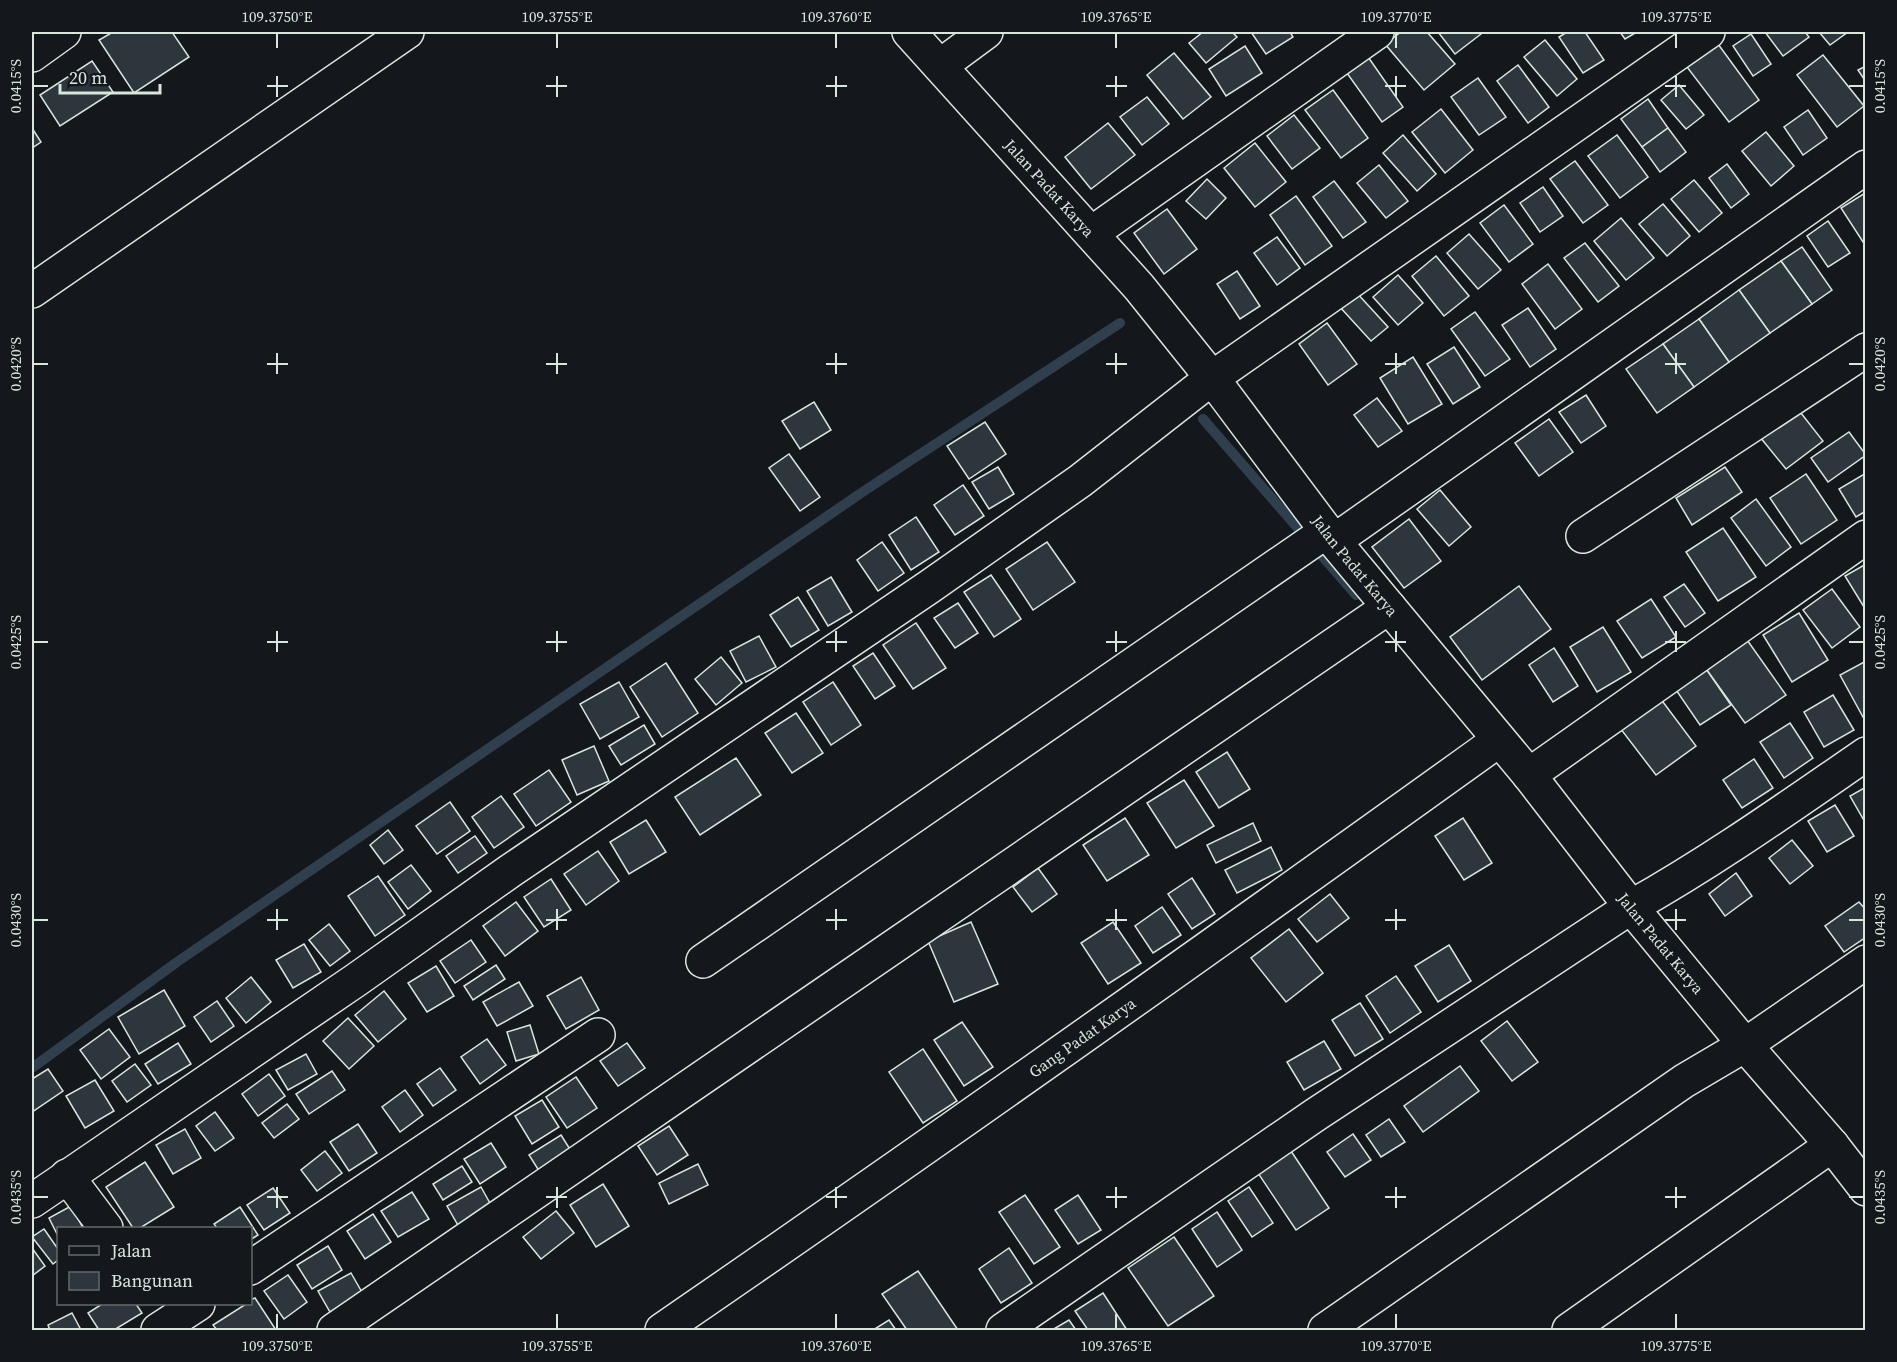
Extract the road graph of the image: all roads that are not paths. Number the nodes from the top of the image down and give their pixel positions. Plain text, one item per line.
1 (64, 32) edge
2 (407, 32) edge
3 (909, 32) edge
4 (986, 32) edge
5 (1377, 32) edge
6 (1708, 32) edge
7 (32, 55) edge
8 (940, 66) junction
9 (1866, 167) edge
10 (1092, 233) junction
11 (32, 291) edge
12 (1866, 350) edge
13 (1212, 378) junction
14 (1330, 536) junction
15 (1583, 536) dead end
16 (1866, 537) edge
17 (1389, 607) junction
18 (1499, 740) junction
19 (1866, 754) edge
20 (1528, 775) junction
21 (1631, 907) junction
22 (703, 961) dead end
23 (1866, 963) edge
24 (598, 1035) dead end
25 (1744, 1045) junction
26 (1832, 1145) junction
27 (67, 1176) junction
28 (1866, 1189) edge
29 (32, 1201) edge
30 (105, 1227) edge
31 (252, 1267) edge
32 (334, 1330) edge
33 (662, 1330) edge
34 (1003, 1330) edge
35 (1325, 1330) edge
36 (1569, 1330) edge

1 - 7 street
2 - 11 street
3 - 8 street, Jalan Padat Karya
4 - 8 street
5 - 10 street
6 - 13 street
8 - 10 street, Jalan Padat Karya
9 - 14 street
10 - 13 street, Jalan Padat Karya
12 - 15 street
13 - 14 street, Jalan Padat Karya
13 - 27 street
14 - 17 street, Jalan Padat Karya
14 - 22 street
16 - 20 street
17 - 18 street, Jalan Padat Karya
17 - 32 street
18 - 20 street, Jalan Padat Karya
18 - 33 street, Gang Padat Karya
19 - 21 street
20 - 21 street, Jalan Padat Karya
21 - 25 street, Jalan Padat Karya
21 - 34 street
23 - 25 street
24 - 31 street
25 - 26 street, Jalan Padat Karya
25 - 35 street
26 - 28 street, Jalan Padat Karya
26 - 36 street
27 - 29 street
27 - 30 street

